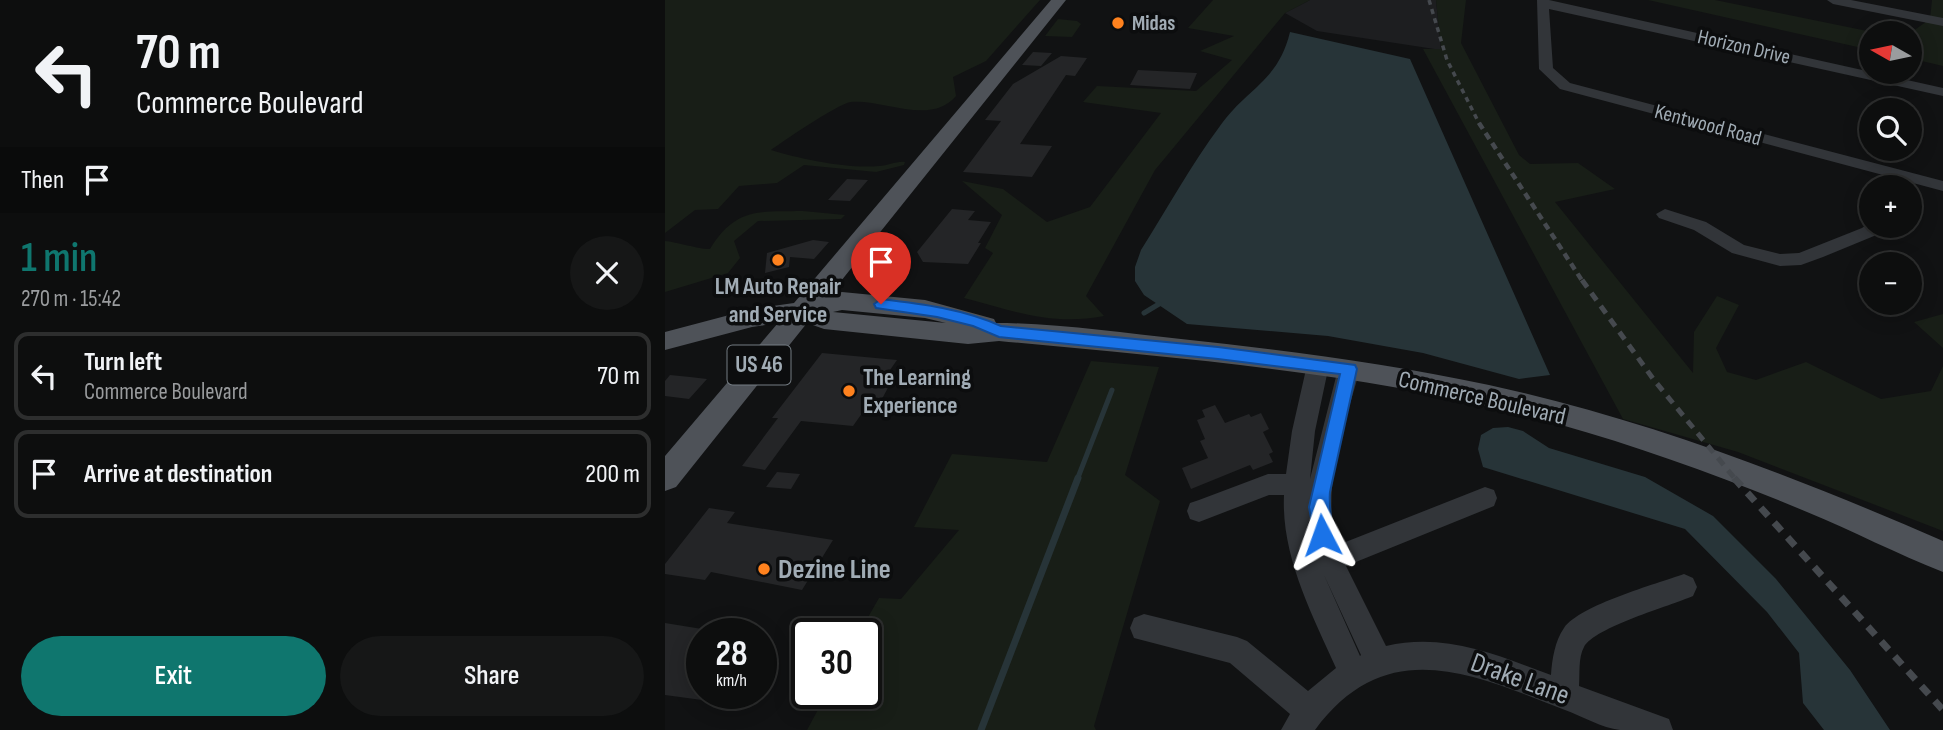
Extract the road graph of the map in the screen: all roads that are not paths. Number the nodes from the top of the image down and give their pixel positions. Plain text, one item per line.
1 (1059, 0) edge
2 (1833, 0) edge
3 (1543, 3) edge
4 (1943, 22) edge
5 (1943, 92) edge
6 (1869, 175) edge
7 (1922, 184) edge
8 (1943, 186) edge
9 (1665, 214) dead end
10 (1859, 236) edge
11 (803, 311) junction
12 (665, 341) edge
13 (1318, 365) junction
14 (1349, 369) junction
15 (1537, 408) joint
16 (665, 478) edge
17 (1309, 489) junction
18 (1485, 498) dead end
19 (1199, 510) dead end
20 (1943, 557) edge
21 (1320, 564) junction
22 (1684, 587) dead end
23 (1144, 628) dead end
24 (1379, 662) junction
25 (1353, 674) junction
26 (1564, 694) junction
27 (1303, 720) edge
28 (1616, 722) edge
29 (1658, 730) edge

1 - 11 main road, US 46
2 - 4 street
3 - 5 street, Horizon Drive
3 - 6 street, Kentwood Road
7 - 8 street, Kentwood Road
9 - 10 street
11 - 12 main road
11 - 13 main road, Commerce Boulevard
11 - 16 main road, US 46
13 - 14 main road, Commerce Boulevard
13 - 17 street
14 - 15 main road, Commerce Boulevard
14 - 17 street
15 - 20 main road, Commerce Boulevard
17 - 19 street
17 - 21 street
18 - 21 street
21 - 24 street
21 - 25 street
22 - 26 street
23 - 27 street
24 - 25 street, Drake Lane
24 - 26 street, Drake Lane
25 - 27 street, Drake Lane
26 - 28 street, Drake Lane
28 - 29 street, Drake Lane

